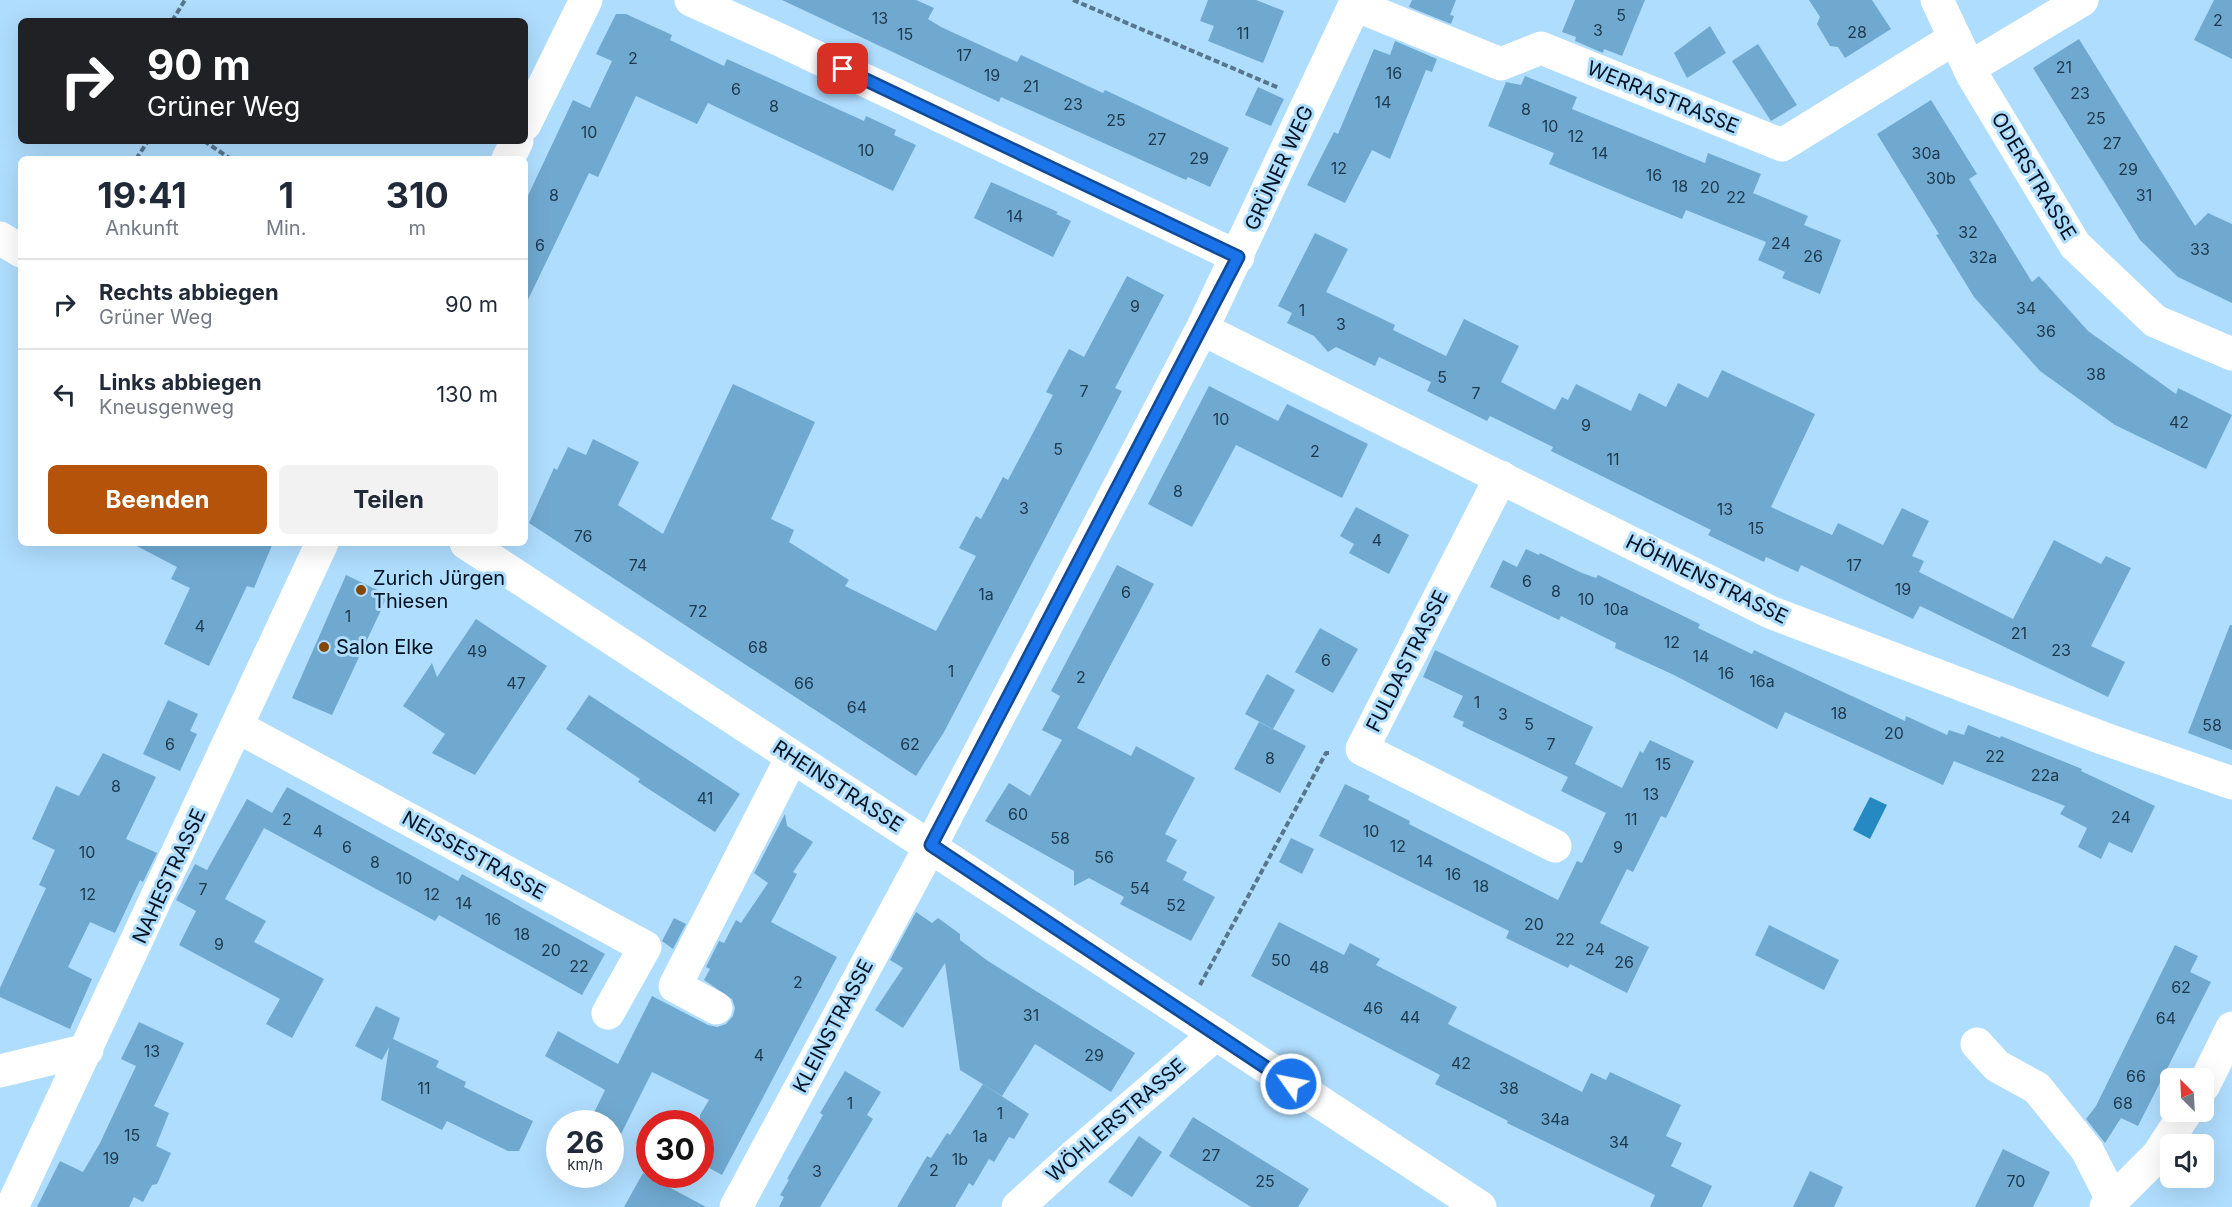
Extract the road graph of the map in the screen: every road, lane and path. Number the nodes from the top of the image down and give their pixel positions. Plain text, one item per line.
1 (185, 0) edge
2 (586, 0) edge
3 (691, 0) edge
4 (1073, 0) edge
5 (1937, 0) edge
6 (2082, 0) edge
7 (1356, 3) edge
8 (174, 18) edge
9 (1955, 38) junction
10 (1969, 68) junction
11 (1311, 101) junction
12 (528, 118) edge
13 (208, 144) edge
14 (226, 156) edge
15 (0, 238) edge
16 (18, 249) edge
17 (1238, 257) junction
18 (1202, 329) junction
19 (2232, 354) edge
20 (1501, 477) junction
21 (321, 546) edge
22 (471, 546) edge
23 (238, 727) junction
24 (1362, 749) junction
25 (792, 757) junction
26 (2232, 783) edge
27 (931, 845) junction
28 (1555, 846) dead end
29 (716, 1008) dead end
30 (608, 1013) dead end
31 (1185, 1015) junction
32 (2232, 1028) edge
33 (1216, 1034) junction
34 (1977, 1044) dead end
35 (87, 1050) junction
36 (2212, 1068) edge
37 (0, 1071) edge
38 (2179, 1122) edge
39 (2110, 1204) edge
40 (12, 1207) edge
41 (736, 1207) edge
42 (1018, 1207) edge
43 (1480, 1207) edge

1 - 8 path
2 - 12 street
3 - 17 street
4 - 11 path
5 - 9 street, ODERSTRASSE
6 - 10 street
7 - 9 street, WERRASTRASSE
7 - 11 street, GRÜNER WEG
9 - 10 street, ODERSTRASSE
10 - 19 street, ODERSTRASSE
11 - 17 street, GRÜNER WEG
13 - 14 path
15 - 16 street
17 - 18 street, GRÜNER WEG
18 - 20 street, HÖHNENSTRASSE
18 - 27 street, GRÜNER WEG
20 - 24 street, FULDASTRASSE
20 - 26 street, HÖHNENSTRASSE
21 - 23 street, NAHESTRASSE
22 - 25 street, RHEINSTRASSE
23 - 30 street, NEISSESTRASSE
23 - 35 street, NAHESTRASSE
24 - 28 street, FULDASTRASSE
24 - 31 path
25 - 27 street, RHEINSTRASSE
25 - 29 street
27 - 31 street, RHEINSTRASSE
27 - 41 street, KLEINSTRASSE
31 - 33 street, RHEINSTRASSE
32 - 36 street
33 - 42 street, WÖHLERSTRASSE
33 - 43 street, RHEINSTRASSE
34 - 39 street
35 - 37 street
35 - 40 street, NAHESTRASSE
38 - 39 street

